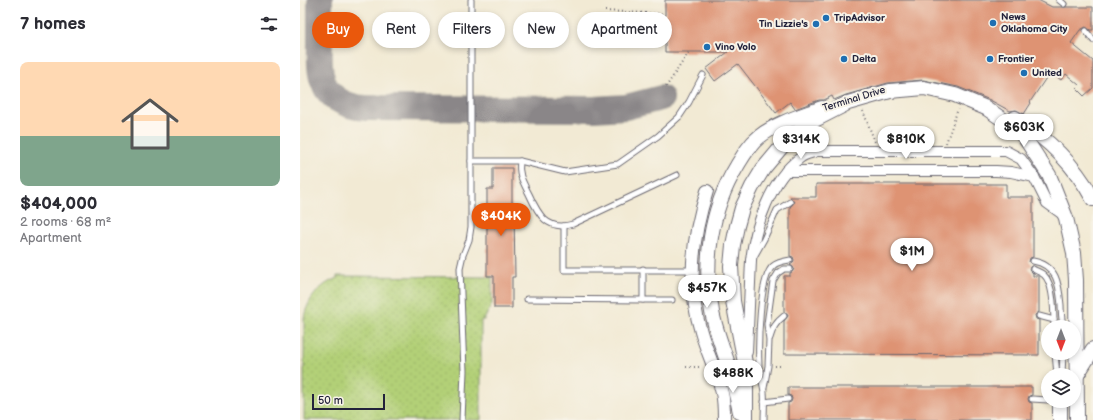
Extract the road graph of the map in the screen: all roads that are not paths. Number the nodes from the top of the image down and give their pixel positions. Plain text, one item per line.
1 (471, 0) edge
2 (1060, 0) edge
3 (1064, 4) dead end
4 (1086, 31) dead end
5 (1093, 40) edge
6 (703, 75) dead end
7 (471, 161) junction
8 (520, 161) junction
9 (786, 171) junction
10 (677, 175) dead end
11 (1034, 177) junction
12 (707, 192) dead end
13 (1093, 199) edge
14 (790, 202) dead end
15 (1066, 218) junction
16 (564, 226) junction
17 (751, 260) junction
18 (790, 260) dead end
19 (1033, 261) dead end
20 (642, 269) junction
21 (790, 269) dead end
22 (1033, 269) dead end
23 (692, 270) junction
24 (527, 299) dead end
25 (642, 300) junction
26 (672, 300) dead end
27 (784, 316) dead end
28 (1039, 316) dead end
29 (1054, 320) joint
30 (1062, 320) edge
31 (769, 341) junction
32 (1093, 349) edge
33 (746, 368) junction
34 (1077, 368) edge
35 (1081, 369) edge
36 (764, 391) junction
37 (788, 399) dead end
38 (1032, 400) dead end
39 (1041, 400) edge
40 (764, 402) junction
41 (1060, 408) edge
42 (1077, 408) edge
43 (462, 420) edge
44 (724, 420) edge
45 (742, 420) edge
46 (746, 420) edge
47 (764, 420) edge
48 (1060, 420) edge
49 (1077, 420) edge

1 - 7 lane
2 - 3 lane
4 - 5 lane
6 - 8 lane
7 - 8 lane
7 - 43 lane
8 - 16 lane
9 - 11 street
9 - 11 street
9 - 17 street
10 - 16 lane
11 - 15 street
12 - 23 street
13 - 45 main road, Terminal Drive
14 - 17 lane
15 - 33 main road
15 - 34 main road
16 - 20 lane
17 - 33 street
18 - 36 lane
19 - 30 lane
20 - 23 lane
20 - 25 lane
21 - 31 lane
22 - 29 lane
23 - 44 street
24 - 25 lane
25 - 26 lane
27 - 31 lane
28 - 29 lane
31 - 36 lane
32 - 35 main road
33 - 46 main road
36 - 40 lane
37 - 40 lane
38 - 39 lane
40 - 47 lane
41 - 48 main road
42 - 49 main road

